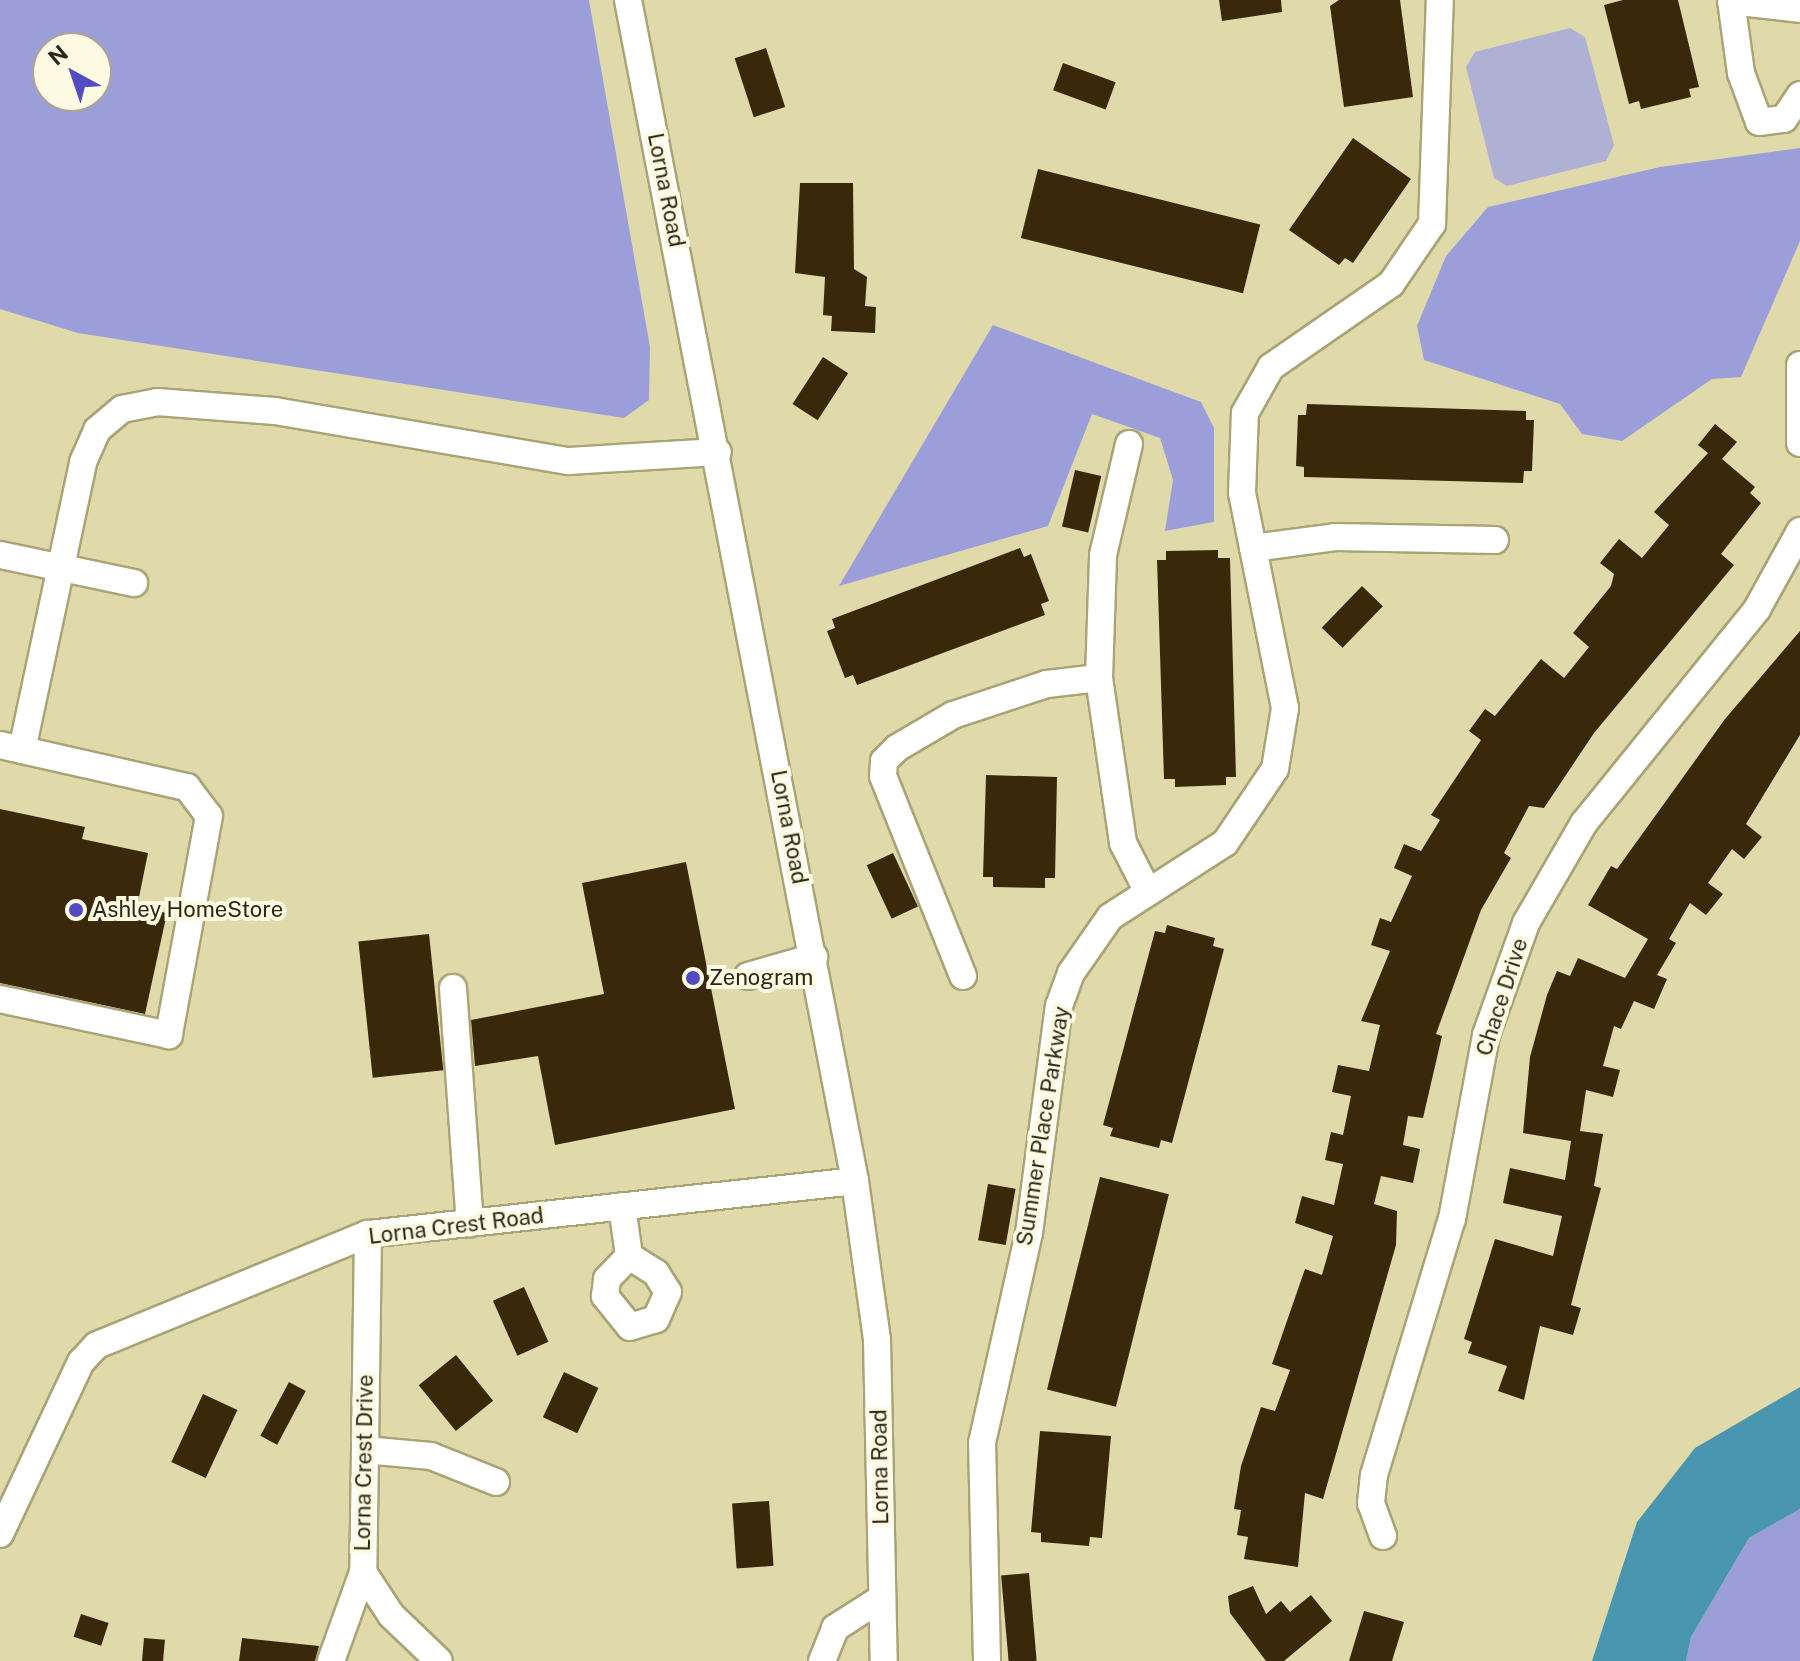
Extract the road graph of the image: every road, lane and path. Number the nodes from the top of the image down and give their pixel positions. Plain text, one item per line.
1 (628, 0) edge
2 (1440, 0) edge
3 (1731, 1) edge
4 (1800, 9) edge
5 (1800, 95) edge
6 (1800, 365) edge
7 (1800, 443) edge
8 (1129, 444) dead end
9 (718, 452) junction
10 (1800, 531) edge
11 (1495, 540) dead end
12 (1253, 548) junction
13 (0, 555) edge
14 (61, 567) junction
15 (134, 583) dead end
16 (1099, 678) junction
17 (11, 748) edge
18 (1147, 890) junction
19 (814, 957) junction
20 (748, 976) dead end
21 (963, 976) dead end
22 (453, 988) dead end
23 (0, 999) edge
24 (855, 1181) junction
25 (622, 1206) junction
26 (470, 1223) junction
27 (368, 1234) junction
28 (629, 1256) dead end
29 (365, 1450) junction
30 (496, 1482) dead end
31 (0, 1534) edge
32 (1383, 1536) dead end
33 (363, 1572) junction
34 (882, 1598) junction
35 (331, 1661) edge
36 (439, 1661) edge
37 (822, 1661) edge
38 (884, 1661) edge
39 (987, 1661) edge

1 - 9 street, Lorna Road
2 - 12 street, Summer Place Parkway
3 - 4 street
3 - 5 street
6 - 7 street
8 - 16 street
9 - 14 street
9 - 19 street, Lorna Road
10 - 32 street, Chace Drive
11 - 12 street
12 - 18 street, Summer Place Parkway
13 - 14 street
14 - 15 street
14 - 17 street
16 - 18 street
16 - 21 street
17 - 23 street
18 - 39 street, Summer Place Parkway
19 - 20 street
19 - 24 street, Lorna Road
22 - 26 street
24 - 25 street, Lorna Crest Road
24 - 34 street, Lorna Road
25 - 26 street, Lorna Crest Road
25 - 28 street
26 - 27 street, Lorna Crest Road
27 - 29 street, Lorna Crest Drive
27 - 31 street, Lorna Crest Road
29 - 30 street
29 - 33 street, Lorna Crest Drive
33 - 35 street
33 - 36 street, Lorna Crest Drive
34 - 37 street
34 - 38 street, Lorna Road

